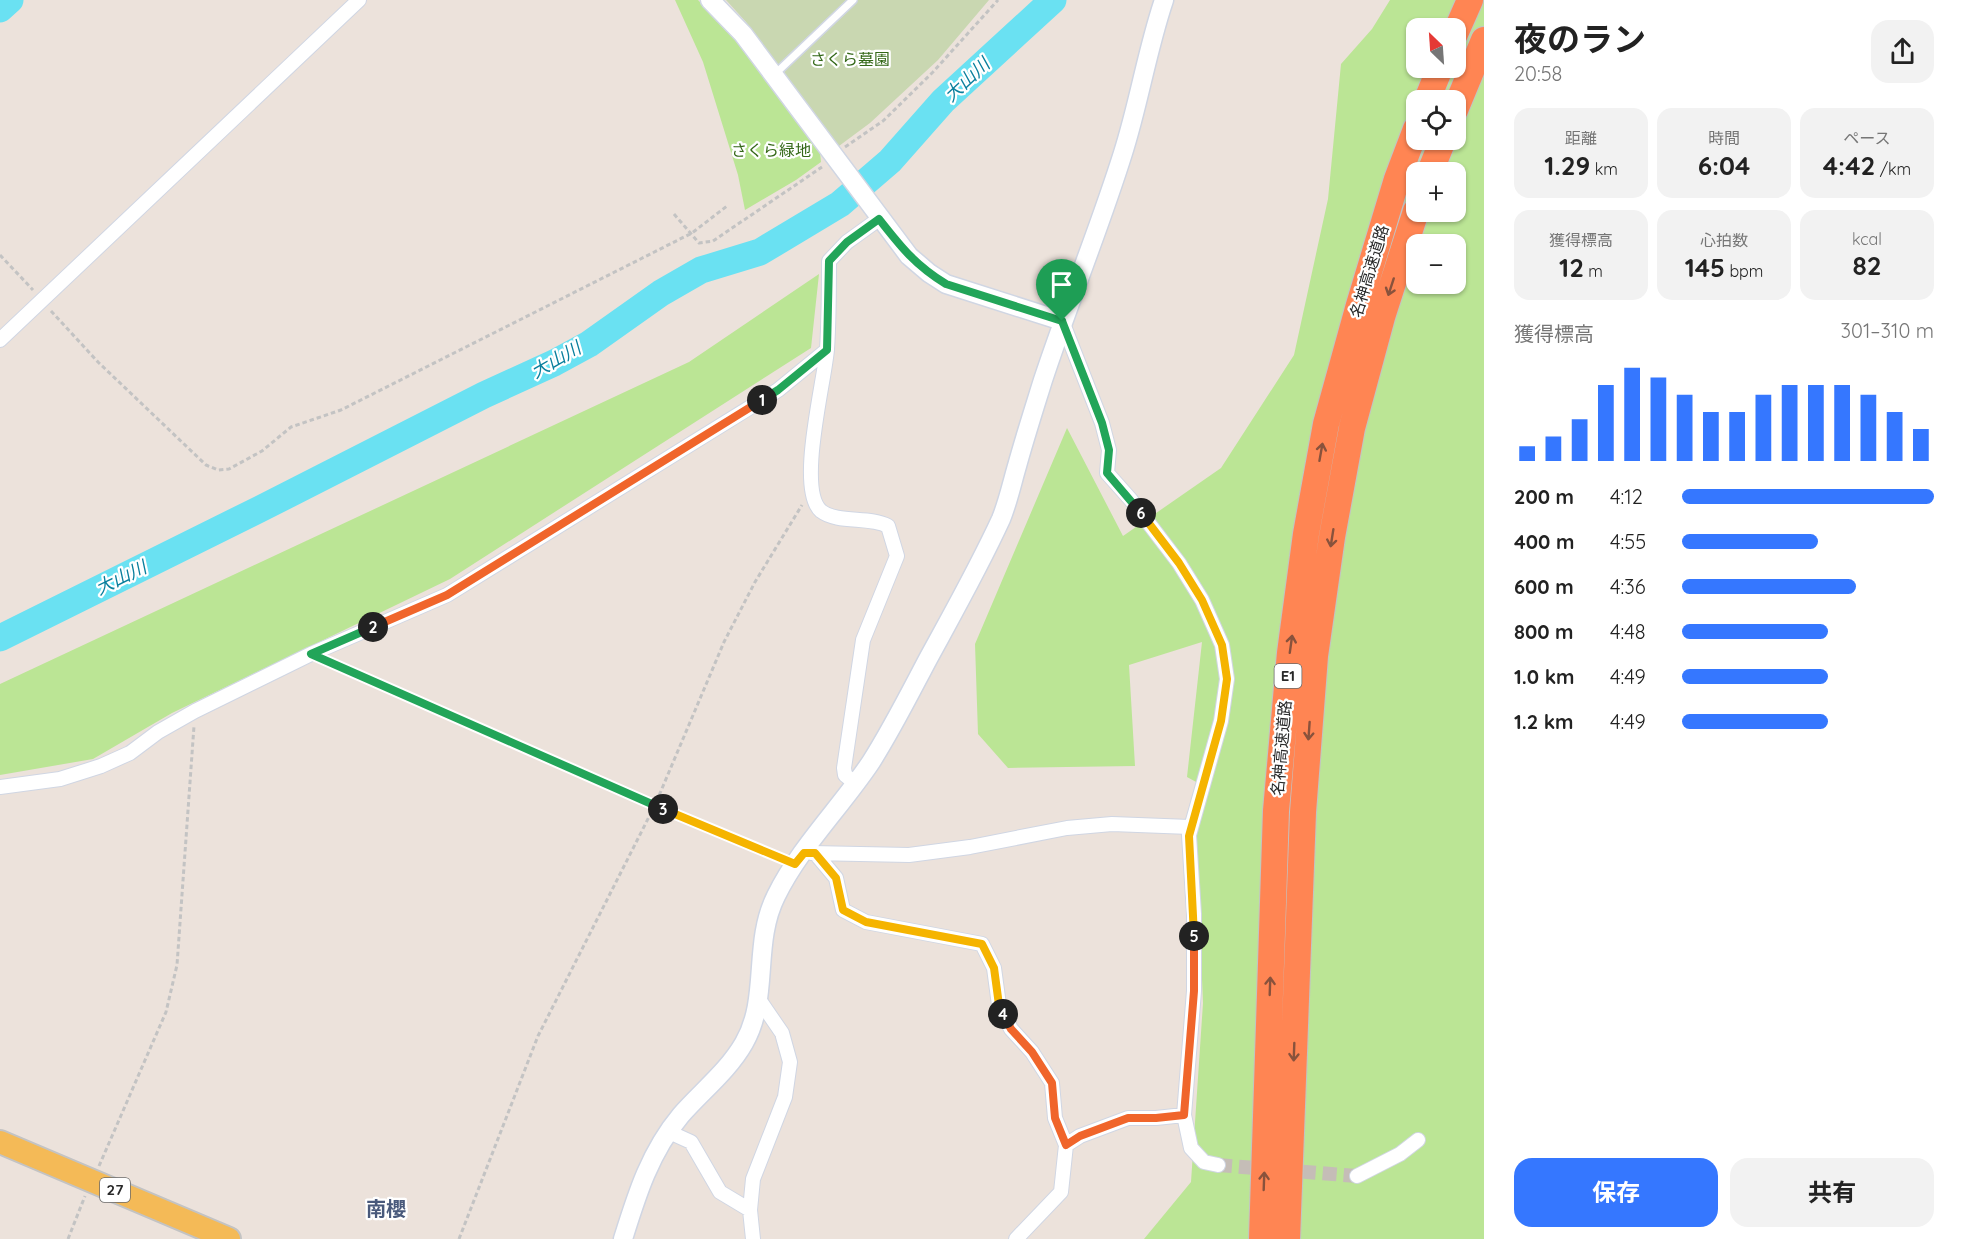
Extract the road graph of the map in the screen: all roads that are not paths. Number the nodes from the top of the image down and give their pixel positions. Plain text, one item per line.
1 (359, 0) edge
2 (710, 0) edge
3 (853, 0) edge
4 (1164, 0) edge
5 (1470, 0) edge
6 (1462, 18) edge
7 (1484, 40) edge
8 (773, 76) junction
9 (1463, 90) edge
10 (1408, 150) edge
11 (878, 218) junction
12 (1412, 222) edge
13 (1062, 321) junction
14 (0, 340) edge
15 (827, 350) junction
16 (855, 783) junction
17 (0, 787) edge
18 (1190, 827) junction
19 (805, 857) junction
20 (758, 998) junction
21 (1184, 1115) junction
22 (669, 1131) junction
23 (1418, 1140) dead end
24 (0, 1142) edge
25 (1066, 1145) junction
26 (1218, 1165) tunnel mouth
27 (1357, 1176) tunnel mouth
28 (750, 1210) junction
29 (229, 1239) edge
30 (623, 1239) edge
31 (753, 1239) edge
32 (1016, 1239) edge
33 (1262, 1239) edge
34 (1287, 1239) edge

1 - 14 street
2 - 8 street
3 - 8 lane
4 - 13 street
5 - 6 highway
7 - 9 highway
8 - 11 street
33 -> 10 highway, 名神高速道路 / E1
11 - 13 street
11 - 15 street
12 -> 34 highway, 名神高速道路 / E1
13 - 16 street
13 - 18 street
15 - 16 street
15 - 17 street
16 - 19 street
18 - 19 street
18 - 21 street
19 - 20 street
19 - 25 street
20 - 22 street
20 - 28 street
21 - 25 street
21 - 26 street
22 - 28 street
22 - 30 street
23 - 27 street
24 - 29 main road, 27
25 - 32 street
28 - 31 street

